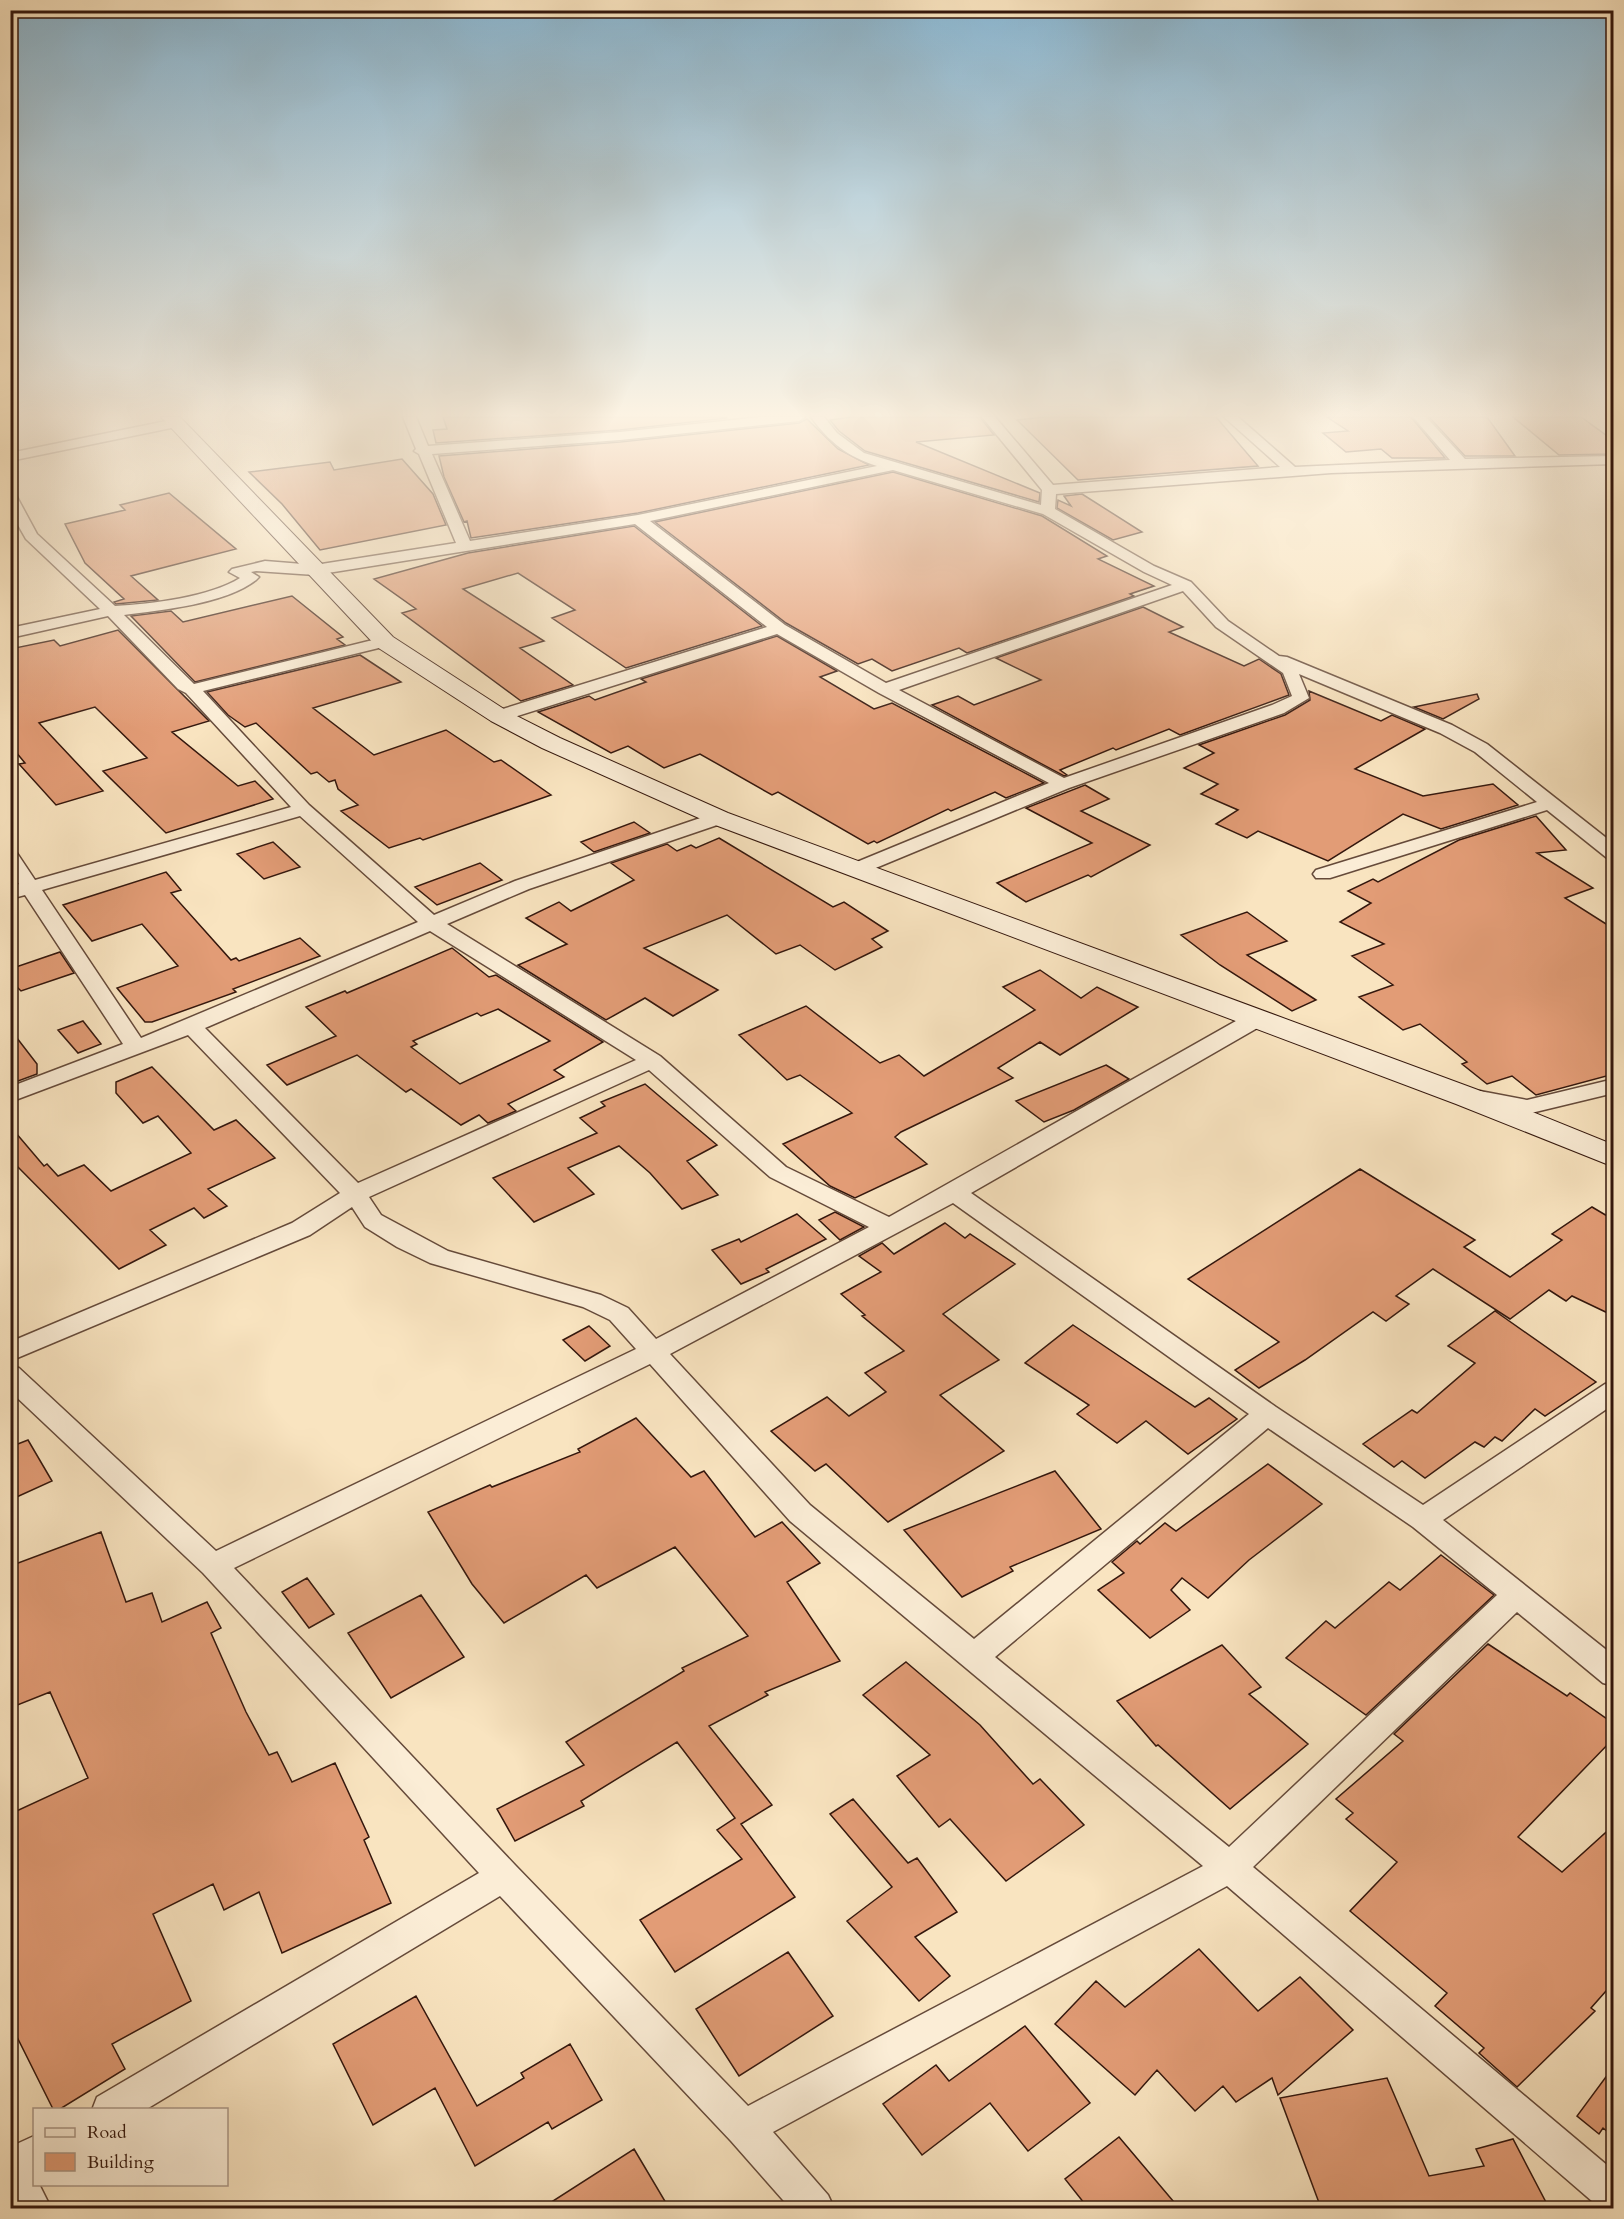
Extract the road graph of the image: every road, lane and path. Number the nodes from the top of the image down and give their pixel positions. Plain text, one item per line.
1 (18, 521) edge
2 (268, 521) edge
3 (453, 521) edge
4 (628, 521) edge
5 (640, 521) edge
6 (1065, 521) edge
7 (465, 546) junction
8 (315, 570) junction
9 (1186, 585) junction
10 (111, 611) junction
11 (779, 628) junction
12 (10, 633) edge
13 (385, 642) junction
14 (1256, 649) junction
15 (192, 689) junction
16 (885, 689) junction
17 (499, 716) junction
18 (1063, 784) junction
19 (1551, 803) junction
20 (303, 809) junction
21 (718, 818) junction
22 (1614, 854) edge
23 (10, 857) edge
24 (859, 868) junction
25 (1323, 874) dead end
26 (31, 887) junction
27 (10, 893) edge
28 (431, 923) junction
29 (1258, 1018) junction
30 (191, 1026) junction
31 (136, 1047) junction
32 (652, 1061) junction
33 (1614, 1086) edge
34 (10, 1095) edge
35 (1467, 1097) junction
36 (1614, 1157) edge
37 (954, 1192) junction
38 (355, 1194) junction
39 (888, 1226) junction
40 (654, 1351) junction
41 (10, 1352) edge
42 (10, 1375) edge
43 (1614, 1391) edge
44 (1267, 1414) junction
45 (1424, 1520) junction
46 (213, 1565) junction
47 (1516, 1595) junction
48 (976, 1655) junction
49 (1614, 1674) edge
50 (1230, 1868) junction
51 (503, 1876) junction
52 (112, 2108) edge
53 (744, 2128) junction
54 (33, 2155) edge
55 (10, 2169) edge
56 (10, 2174) edge
57 (1614, 2196) edge
58 (32, 2208) edge
59 (815, 2208) edge

1 - 10 street
2 - 8 main road
3 - 7 street
4 - 7 street
5 - 11 street
6 - 9 street
7 - 8 street
8 - 10 street
8 - 13 main road
9 - 14 street
9 - 16 street
10 - 12 street
10 - 15 street
11 - 16 street
11 - 17 street
13 - 15 street
13 - 17 main road
14 - 18 street
14 - 19 street
15 - 20 street
16 - 18 street
17 - 21 main road
18 - 24 street
19 - 22 street
19 - 25 street
20 - 26 street
20 - 28 street
21 - 24 main road
21 - 28 street
23 - 26 street
24 - 29 main road
26 - 27 street
26 - 31 street
28 - 30 street
28 - 32 street
29 - 35 main road
29 - 37 street
30 - 31 street
30 - 38 street
31 - 34 street
32 - 38 street
32 - 39 street
33 - 35 street
35 - 36 main road
37 - 39 street
37 - 44 street
38 - 40 street
38 - 41 street
39 - 40 street
40 - 46 street
40 - 48 street
42 - 46 street
43 - 45 street
44 - 45 street
44 - 48 street
45 - 47 street
46 - 51 street
47 - 49 street
47 - 50 street
48 - 50 street
50 - 53 street
50 - 57 street
51 - 52 street
51 - 53 street
53 - 59 street
54 - 55 street
56 - 58 street

